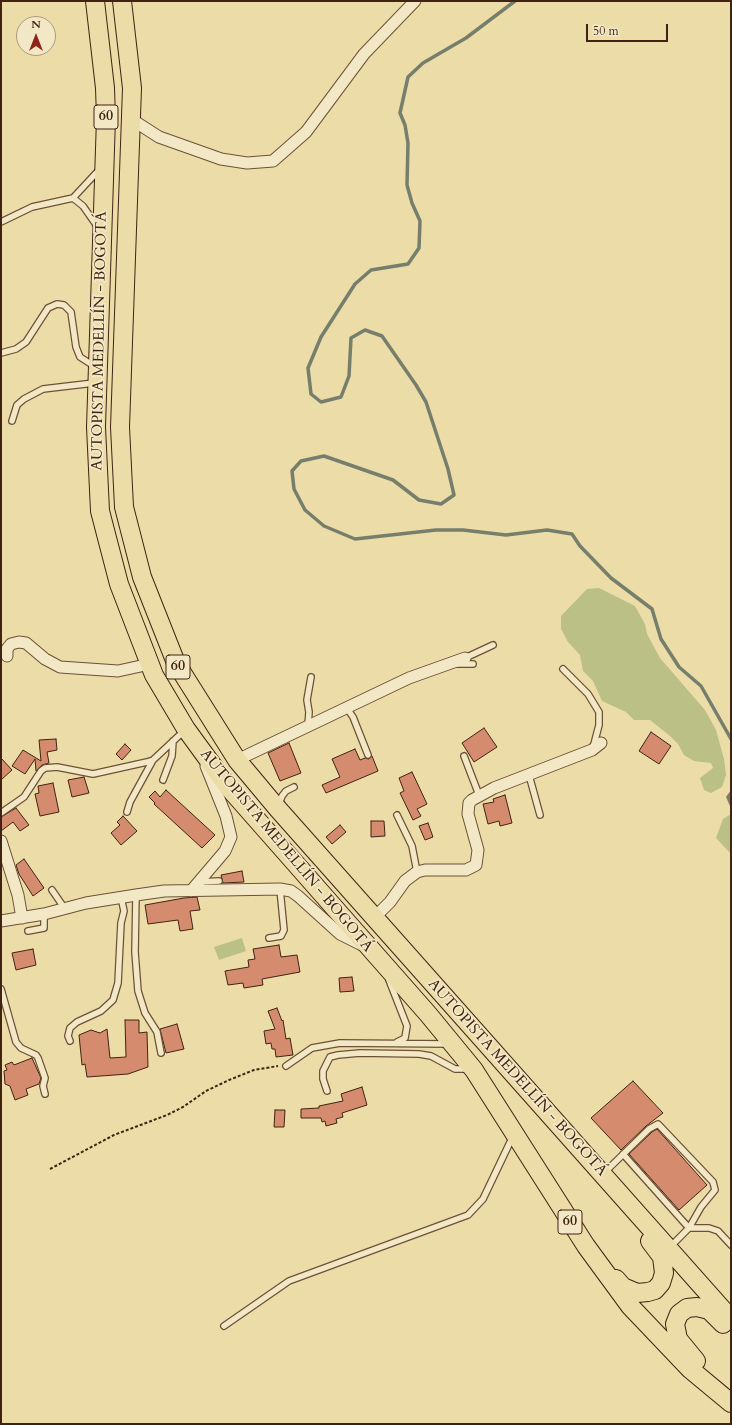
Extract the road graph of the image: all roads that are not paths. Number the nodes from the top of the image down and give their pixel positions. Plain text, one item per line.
1 (95, 1) edge
2 (122, 1) edge
3 (415, 1) edge
4 (131, 119) junction
5 (104, 166) junction
6 (73, 198) junction
7 (1, 222) edge
8 (102, 233) junction
9 (1, 353) edge
10 (97, 375) junction
11 (12, 421) dead end
12 (493, 645) dead end
13 (6, 656) dead end
14 (469, 661) joint
15 (150, 664) junction
16 (562, 669) dead end
17 (311, 676) dead end
18 (346, 707) junction
19 (308, 725) junction
20 (186, 730) junction
21 (173, 741) junction
22 (601, 743) dead end
23 (592, 750) junction
24 (202, 753) junction
25 (368, 755) dead end
26 (464, 756) dead end
27 (153, 760) junction
28 (237, 760) junction
29 (529, 775) junction
30 (163, 780) dead end
31 (294, 787) dead end
32 (479, 795) junction
33 (278, 809) junction
34 (127, 812) dead end
35 (1, 813) edge
36 (397, 815) dead end
37 (540, 815) dead end
38 (1, 842) edge
39 (417, 872) junction
40 (219, 881) dead end
41 (195, 886) junction
42 (280, 889) junction
43 (52, 890) dead end
44 (136, 895) junction
45 (121, 896) junction
46 (65, 909) junction
47 (44, 914) junction
48 (22, 918) junction
49 (374, 918) junction
50 (1, 921) edge
51 (28, 931) dead end
52 (269, 938) dead end
53 (371, 950) junction
54 (386, 967) junction
55 (1, 990) edge
56 (70, 1041) dead end
57 (394, 1043) junction
58 (453, 1044) junction
59 (161, 1053) dead end
60 (286, 1066) road end
61 (474, 1070) junction
62 (328, 1091) dead end
63 (44, 1094) dead end
64 (514, 1135) junction
65 (623, 1154) junction
66 (603, 1175) junction
67 (620, 1194) junction
68 (689, 1228) junction
69 (731, 1245) edge
70 (586, 1246) junction
71 (669, 1248) junction
72 (731, 1319) edge
73 (224, 1326) dead end
74 (731, 1332) edge
75 (730, 1403) edge

1 - 5 highway, AUTOPISTA MEDELLÍN - BOGOTÁ / 60
2 - 4 highway, AUTOPISTA MEDELLÍN - BOGOTÁ / 60
3 - 4 street
4 - 28 highway, AUTOPISTA MEDELLÍN - BOGOTÁ / 60
5 - 6 lane
5 - 8 highway, AUTOPISTA MEDELLÍN - BOGOTÁ / 60
6 - 7 lane
6 - 8 lane
8 - 10 highway, AUTOPISTA MEDELLÍN - BOGOTÁ / 60
9 - 10 lane
10 - 11 lane
10 - 15 highway, AUTOPISTA MEDELLÍN - BOGOTÁ / 60
12 - 14 lane
13 - 15 street
14 - 18 street
15 - 20 highway, AUTOPISTA MEDELLÍN - BOGOTÁ / 60
16 - 23 lane
17 - 19 lane
18 - 19 street
18 - 25 lane
19 - 28 street
20 - 21 lane
20 - 24 highway, AUTOPISTA MEDELLÍN - BOGOTÁ / 60
21 - 27 lane
21 - 30 lane
22 - 23 street
23 - 29 street
24 - 41 street
24 - 53 highway, AUTOPISTA MEDELLÍN - BOGOTÁ / 60
26 - 32 lane
27 - 34 lane
27 - 35 lane
28 - 33 highway, AUTOPISTA MEDELLÍN - BOGOTÁ / 60
29 - 32 street
29 - 37 lane
31 - 33 lane
32 - 39 street
33 - 49 highway, AUTOPISTA MEDELLÍN - BOGOTÁ / 60
36 - 39 lane
38 - 48 street
39 - 49 street
40 - 41 lane
41 - 42 street
41 - 44 street
42 - 52 lane
42 - 53 street
43 - 46 lane
44 - 45 street
44 - 59 lane
45 - 46 street
45 - 56 lane
46 - 47 street
47 - 48 street
47 - 51 lane
48 - 50 street
49 - 66 highway, AUTOPISTA MEDELLÍN - BOGOTÁ / 60
53 - 54 highway, AUTOPISTA MEDELLÍN - BOGOTÁ / 60
54 - 57 lane
54 - 58 highway, AUTOPISTA MEDELLÍN - BOGOTÁ / 60
55 - 63 lane
57 - 58 lane
57 - 60 lane
58 - 61 highway, AUTOPISTA MEDELLÍN - BOGOTÁ / 60
61 - 62 lane
61 - 64 highway, AUTOPISTA MEDELLÍN - BOGOTÁ / 60
64 - 70 highway, AUTOPISTA MEDELLÍN - BOGOTÁ / 60
64 - 73 lane
65 - 66 lane
65 - 68 lane
65 - 68 lane
66 - 67 highway, AUTOPISTA MEDELLÍN - BOGOTÁ / 60
67 - 70 highway
67 - 71 highway, AUTOPISTA MEDELLÍN - BOGOTÁ / 60
68 - 69 lane
68 - 71 lane
70 - 75 highway, AUTOPISTA MEDELLÍN - BOGOTÁ / 60
71 - 72 highway, AUTOPISTA MEDELLÍN - BOGOTÁ / 60
74 - 75 highway

